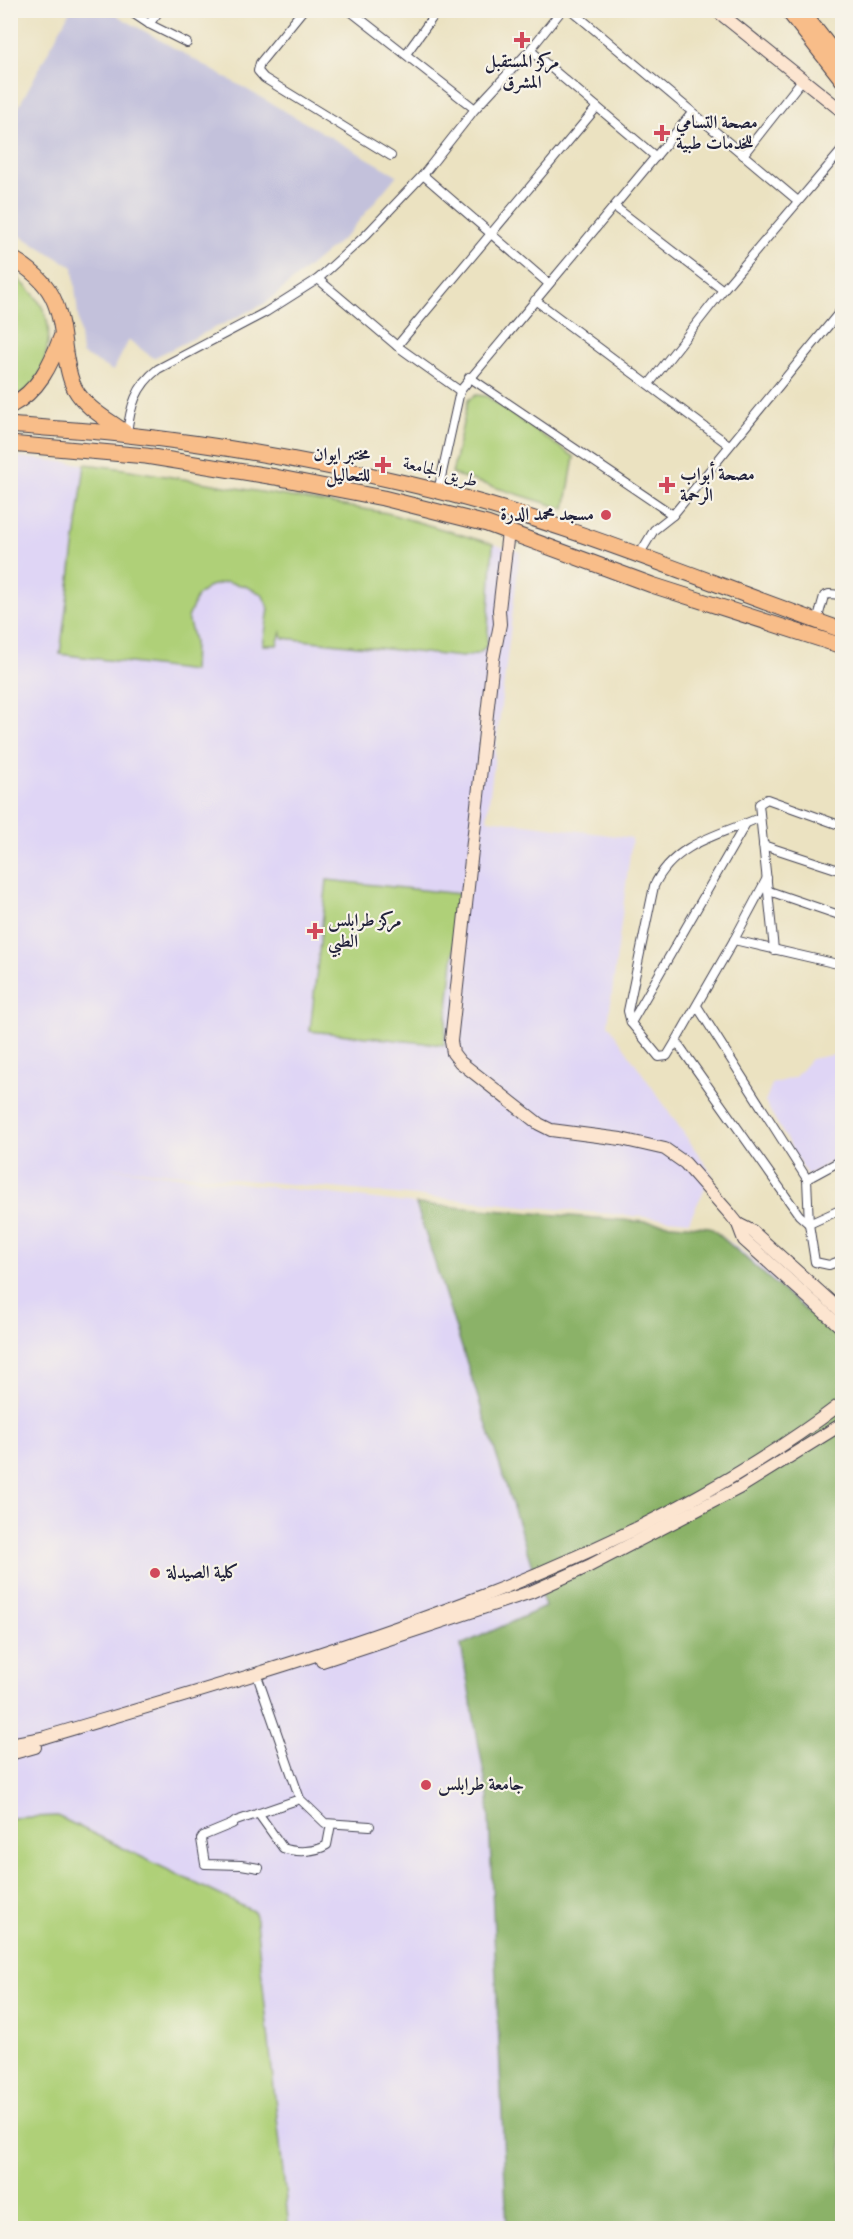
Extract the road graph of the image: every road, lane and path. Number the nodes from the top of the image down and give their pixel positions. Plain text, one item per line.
1 (128, 10) edge
2 (160, 10) edge
3 (303, 10) edge
4 (349, 10) edge
5 (438, 10) edge
6 (562, 10) edge
7 (571, 10) edge
8 (716, 10) edge
9 (787, 10) edge
10 (801, 10) edge
11 (149, 24) junction
12 (187, 43) dead end
13 (530, 50) junction
14 (406, 54) junction
15 (843, 62) edge
16 (802, 80) junction
17 (843, 80) edge
18 (597, 107) junction
19 (476, 109) junction
20 (843, 111) edge
21 (693, 113) junction
22 (843, 150) edge
23 (743, 155) junction
24 (392, 156) dead end
25 (656, 157) junction
26 (423, 175) junction
27 (798, 201) junction
28 (615, 207) junction
29 (491, 234) junction
30 (10, 257) edge
31 (318, 279) junction
32 (549, 284) junction
33 (723, 290) junction
34 (535, 300) junction
35 (843, 309) edge
36 (63, 333) junction
37 (396, 346) junction
38 (469, 377) junction
39 (649, 384) junction
40 (459, 391) junction
41 (10, 406) edge
42 (10, 425) edge
43 (127, 434) junction
44 (10, 444) edge
45 (729, 445) junction
46 (438, 491) junction
47 (673, 515) junction
48 (508, 532) junction
49 (639, 555) junction
50 (843, 595) edge
51 (817, 621) junction
52 (843, 630) edge
53 (843, 646) edge
54 (759, 818) junction
55 (745, 824) junction
56 (843, 826) edge
57 (763, 845) junction
58 (843, 872) edge
59 (767, 878) junction
60 (769, 891) junction
61 (843, 916) edge
62 (734, 940) junction
63 (774, 950) junction
64 (843, 965) edge
65 (697, 1006) junction
66 (631, 1023) junction
67 (676, 1041) junction
68 (843, 1160) edge
69 (807, 1179) junction
70 (843, 1209) edge
71 (738, 1224) junction
72 (809, 1224) junction
73 (843, 1260) edge
74 (843, 1312) edge
75 (843, 1328) edge
76 (838, 1407) edge
77 (843, 1424) edge
78 (810, 1427) junction
79 (817, 1439) junction
80 (526, 1579) junction
81 (531, 1592) junction
82 (259, 1681) junction
83 (10, 1744) edge
84 (10, 1754) edge
85 (300, 1799) junction
86 (258, 1813) junction
87 (331, 1824) junction
88 (370, 1826) dead end
89 (259, 1868) dead end

1 - 11 street
2 - 11 street
3 - 24 street
4 - 14 street
5 - 14 street
6 - 13 street
7 - 21 street
8 - 16 street
9 - 17 main road
10 - 15 main road
11 - 12 street
13 - 18 street
13 - 19 street
14 - 19 street
16 - 20 street
16 - 23 street
18 - 25 street
18 - 29 street
19 - 26 street
21 - 23 street
21 - 25 street
22 - 27 street
23 - 27 street
25 - 28 street
26 - 29 street
26 - 31 street
27 - 33 street
28 - 32 street
28 - 33 street
29 - 32 street
29 - 37 street
30 - 36 highway
31 - 37 street
31 - 43 street
32 - 34 street
33 - 39 street
34 - 38 street
34 - 39 street
35 - 45 street
36 - 41 highway
36 - 43 highway
37 - 40 street
38 - 40 street
38 - 47 street
39 - 45 street
40 - 46 street
42 - 43 highway, طريق الجامعة
43 - 46 highway, طريق الجامعة
44 - 48 highway, طريق الجامعة
45 - 47 street
46 - 49 highway, طريق الجامعة
47 - 49 street
48 - 53 highway, طريق الجامعة
48 - 71 street
49 - 51 highway, طريق الجامعة
50 - 51 street
51 - 52 highway, طريق الجامعة
54 - 55 street
54 - 56 street
54 - 57 street
55 - 66 street
55 - 66 street
57 - 58 street
57 - 59 street
59 - 60 street
59 - 62 street
60 - 61 street
60 - 63 street
62 - 63 street
62 - 65 street
63 - 64 street
65 - 67 street
65 - 69 street
66 - 67 street
67 - 72 street
68 - 69 street
69 - 72 street
70 - 72 street
71 - 74 street
71 - 75 street
72 - 73 street
76 - 77 street
76 - 78 street
77 - 79 street
78 - 79 street
78 - 80 street
79 - 81 street
80 - 81 street
80 - 83 street
81 - 82 street
82 - 84 street
82 - 85 street
85 - 86 street
85 - 87 street
86 - 87 street
86 - 89 street
87 - 88 street

